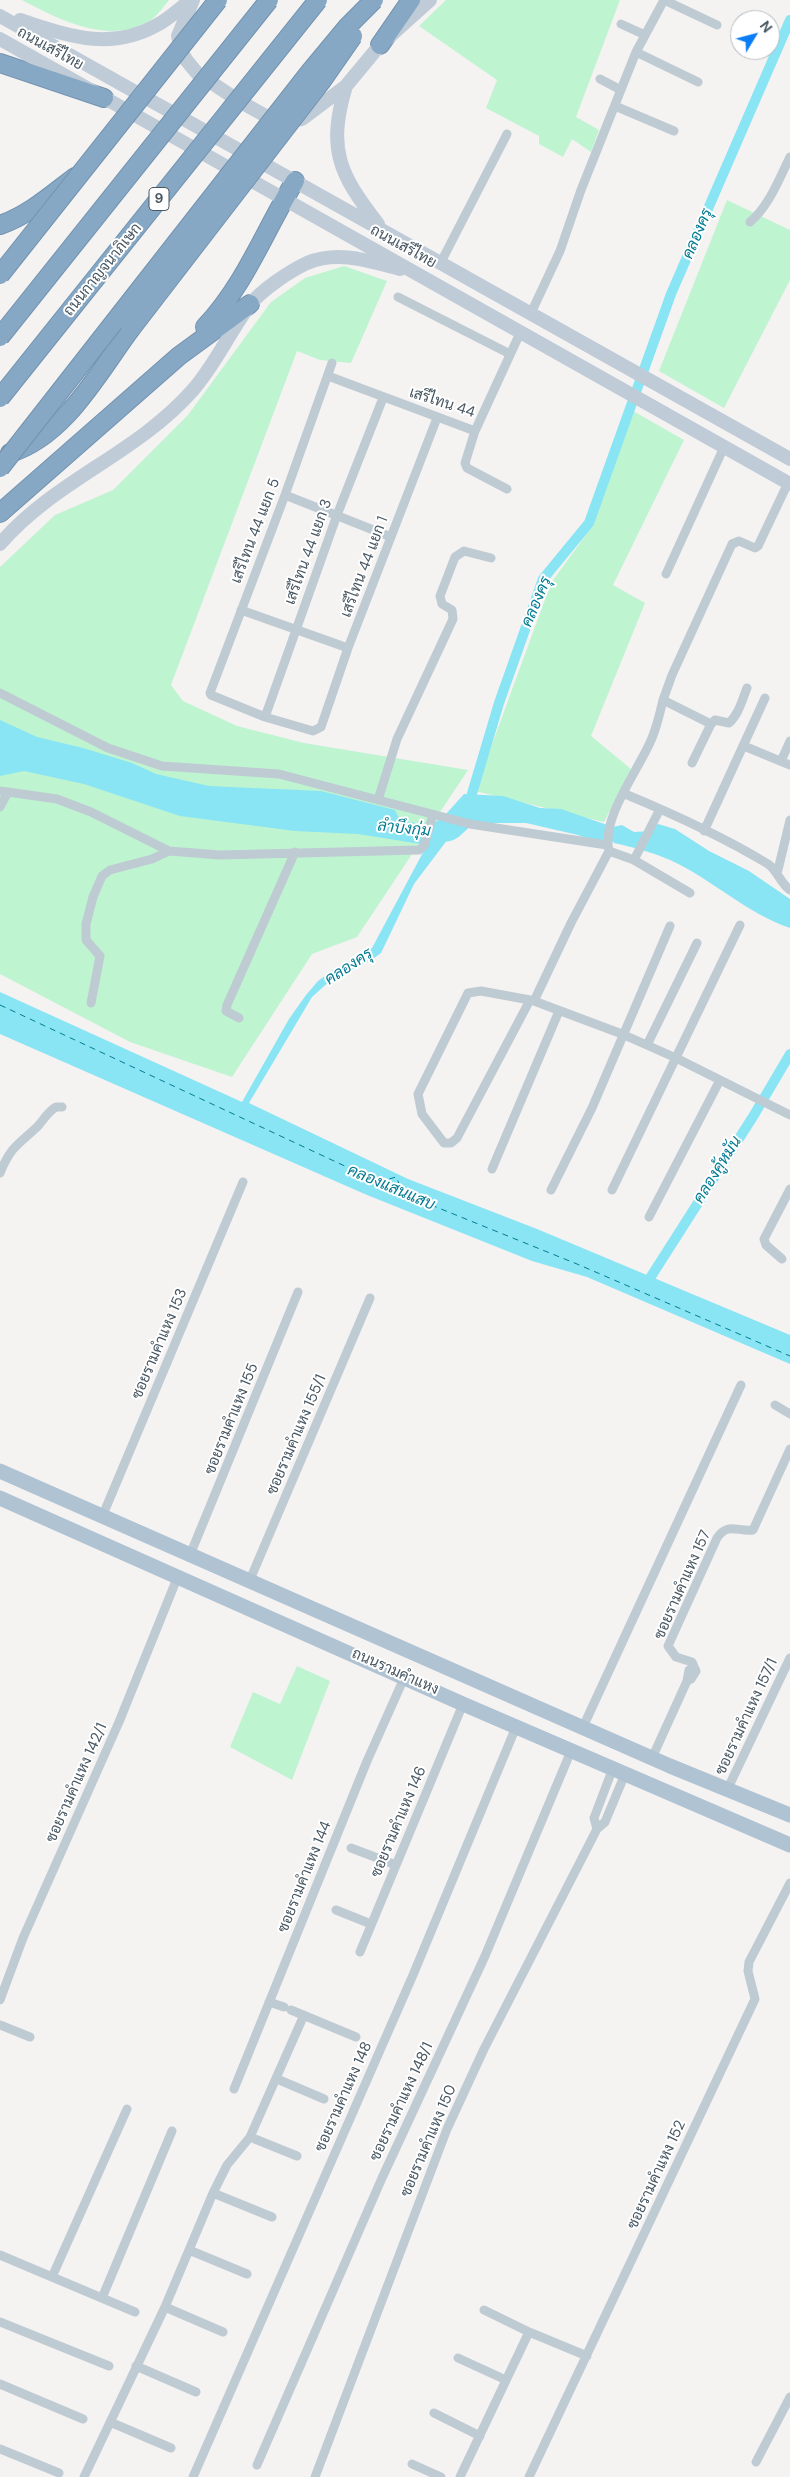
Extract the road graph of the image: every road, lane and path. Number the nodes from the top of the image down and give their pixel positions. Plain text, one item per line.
1 (192, 0) edge
2 (218, 0) edge
3 (269, 0) edge
4 (318, 0) edge
5 (375, 0) edge
6 (411, 0) edge
7 (430, 0) edge
8 (664, 0) edge
9 (0, 15) edge
10 (621, 24) dead end
11 (717, 25) dead end
12 (645, 35) junction
13 (0, 39) edge
14 (380, 45) junction
15 (636, 52) junction
16 (0, 63) edge
17 (600, 79) dead end
18 (698, 82) dead end
19 (346, 86) junction
20 (621, 90) junction
21 (104, 98) junction
22 (615, 106) junction
23 (674, 131) dead end
24 (507, 134) dead end
25 (790, 157) edge
26 (84, 170) junction
27 (295, 181) junction
28 (284, 200) junction
29 (750, 222) dead end
30 (0, 225) edge
31 (382, 229) junction
32 (442, 262) junction
33 (0, 275) edge
34 (420, 275) junction
35 (398, 297) dead end
36 (250, 304) junction
37 (531, 313) junction
38 (521, 331) junction
39 (0, 337) edge
40 (510, 354) junction
41 (179, 356) junction
42 (332, 363) dead end
43 (328, 376) junction
44 (0, 398) edge
45 (383, 398) junction
46 (437, 418) junction
47 (475, 431) junction
48 (724, 447) junction
49 (0, 456) edge
50 (790, 459) edge
51 (0, 468) edge
52 (789, 484) edge
53 (507, 489) dead end
54 (285, 495) junction
55 (0, 513) edge
56 (337, 515) junction
57 (391, 537) junction
58 (0, 544) edge
59 (491, 558) dead end
60 (666, 574) dead end
61 (241, 610) junction
62 (296, 628) junction
63 (348, 648) junction
64 (747, 688) dead end
65 (0, 693) edge
66 (765, 698) dead end
67 (664, 700) junction
68 (265, 717) junction
69 (711, 724) junction
70 (790, 741) edge
71 (744, 746) junction
72 (781, 761) junction
73 (692, 763) dead end
74 (790, 765) edge
75 (4, 791) edge
76 (625, 794) junction
77 (378, 800) junction
78 (0, 807) edge
79 (660, 809) junction
80 (434, 817) junction
81 (790, 820) edge
82 (704, 831) junction
83 (607, 845) junction
84 (169, 851) junction
85 (295, 852) junction
86 (636, 856) junction
87 (777, 874) junction
88 (790, 890) edge
89 (690, 893) dead end
90 (740, 925) dead end
91 (670, 926) dead end
92 (697, 943) dead end
93 (532, 1001) junction
94 (90, 1003) dead end
95 (559, 1011) junction
96 (239, 1018) dead end
97 (622, 1034) junction
98 (647, 1046) junction
99 (676, 1058) junction
100 (720, 1080) junction
101 (62, 1107) dead end
102 (790, 1115) edge
103 (492, 1169) dead end
104 (0, 1173) edge
105 (243, 1182) dead end
106 (790, 1188) edge
107 (551, 1190) dead end
108 (612, 1190) dead end
109 (649, 1217) dead end
110 (782, 1259) dead end
111 (298, 1292) dead end
112 (370, 1298) dead end
113 (741, 1385) dead end
114 (775, 1405) dead end
115 (790, 1414) edge
116 (790, 1449) edge
117 (0, 1471) edge
118 (0, 1498) edge
119 (102, 1517) junction
120 (190, 1555) junction
121 (178, 1576) junction
122 (249, 1582) junction
123 (790, 1658) edge
124 (405, 1676) junction
125 (463, 1704) junction
126 (516, 1727) junction
127 (583, 1727) junction
128 (571, 1751) junction
129 (652, 1758) junction
130 (618, 1771) junction
131 (728, 1788) junction
132 (790, 1815) edge
133 (597, 1829) junction
134 (790, 1845) edge
135 (351, 1848) dead end
136 (396, 1865) junction
137 (790, 1883) edge
138 (336, 1910) dead end
139 (371, 1924) junction
140 (360, 1952) dead end
141 (0, 2000) edge
142 (270, 2002) junction
143 (304, 2015) junction
144 (0, 2025) edge
145 (356, 2036) dead end
146 (30, 2037) dead end
147 (277, 2079) junction
148 (234, 2089) dead end
149 (324, 2099) dead end
150 (127, 2109) dead end
151 (172, 2131) dead end
152 (250, 2137) junction
153 (297, 2156) dead end
154 (213, 2193) junction
155 (272, 2217) dead end
156 (189, 2250) junction
157 (0, 2255) edge
158 (247, 2274) dead end
159 (52, 2277) junction
160 (102, 2298) junction
161 (165, 2307) junction
162 (484, 2310) dead end
163 (135, 2312) dead end
164 (0, 2322) edge
165 (223, 2332) dead end
166 (529, 2332) junction
167 (587, 2356) junction
168 (458, 2358) dead end
169 (109, 2366) dead end
170 (136, 2366) junction
171 (506, 2380) junction
172 (0, 2384) edge
173 (196, 2392) dead end
174 (790, 2397) edge
175 (434, 2414) dead end
176 (83, 2419) dead end
177 (110, 2422) junction
178 (480, 2436) junction
179 (171, 2448) dead end
180 (0, 2449) edge
181 (756, 2462) dead end
182 (412, 2464) dead end
183 (257, 2465) dead end
184 (59, 2473) dead end
185 (85, 2477) edge
186 (193, 2477) edge
187 (315, 2477) edge
188 (441, 2477) edge
189 (460, 2477) edge
190 (529, 2477) edge

1 - 9 main road
1 - 19 main road
2 - 26 highway, bridge
3 - 39 highway, bridge
4 - 44 highway, ถนนกาญจนาภิเษก / 9, bridge
5 - 49 highway, bridge
5 - 51 highway, bridge
6 - 14 highway
7 - 14 main road
8 - 11 street
8 - 12 street
9 - 27 main road, ถนนเสรีไทย
10 - 12 street
12 - 15 street
13 - 21 main road, ถนนเสรีไทย
14 - 19 main road
15 - 18 street
15 - 20 street
16 - 21 highway
17 - 20 street
19 - 31 main road
20 - 22 street
21 - 28 main road, ถนนเสรีไทย
22 - 23 street
22 - 37 street
24 - 32 street
25 - 29 street
26 - 30 highway, bridge
26 - 33 highway, bridge
27 - 28 highway
27 - 31 main road, ถนนเสรีไทย
28 - 34 main road, ถนนเสรีไทย
28 - 41 highway
31 - 32 main road, ถนนเสรีไทย
32 - 37 main road, ถนนเสรีไทย
34 - 36 main road
34 - 38 main road, ถนนเสรีไทย
35 - 40 street
36 - 41 highway
36 - 58 main road
37 - 50 main road, ถนนเสรีไทย
38 - 40 street, เสรีไทน 44
38 - 48 main road, ถนนเสรีไทย
40 - 47 street, เสรีไทน 44
41 - 55 highway
42 - 43 street, เสรีไทน 44 แยก 5
43 - 45 street, เสรีไทน 44
43 - 54 street, เสรีไทน 44 แยก 5
45 - 46 street, เสรีไทน 44
45 - 56 street, เสรีไทน 44 แยก 3
46 - 47 street, เสรีไทน 44
46 - 57 street, เสรีไทน 44 แยก 1
47 - 53 street
48 - 52 main road, ถนนเสรีไทย
48 - 60 street
52 - 67 street
54 - 56 street
54 - 61 street, เสรีไทน 44 แยก 5
56 - 57 street
56 - 62 street, เสรีไทน 44 แยก 3
57 - 63 street, เสรีไทน 44 แยก 1
59 - 77 street
61 - 62 street
61 - 68 street, เสรีไทน 44 แยก 5
62 - 63 street
62 - 68 street, เสรีไทน 44 แยก 3
63 - 68 street, เสรีไทน 44 แยก 1
64 - 69 street
65 - 77 street
66 - 71 street
67 - 69 street
67 - 76 street
69 - 73 street
70 - 72 street
71 - 72 street
71 - 82 street
72 - 74 street
75 - 78 street
75 - 84 street
76 - 79 street
76 - 83 street
77 - 80 street
79 - 82 street
79 - 86 street
80 - 83 street
80 - 85 street
81 - 87 street
82 - 87 street
83 - 86 street
83 - 93 street
84 - 85 street
84 - 94 street
85 - 96 street
86 - 89 street
87 - 88 street
90 - 99 street
91 - 97 street
92 - 98 street
93 - 93 street
93 - 95 street
95 - 97 street
95 - 103 street
97 - 98 street
97 - 107 street
98 - 99 street
99 - 100 street
99 - 108 street
100 - 102 street
100 - 109 street
101 - 104 street
105 - 119 street, ซอยรามคำแหง 153
106 - 110 street
111 - 120 street, ซอยรามคำแหง 155
112 - 122 street, ซอยรามคำแหง 155/1
113 - 127 street
114 - 115 street
116 - 129 street, ซอยรามคำแหง 157
117 - 119 main road, ถนนรามคำแหง
118 - 121 main road, ถนนรามคำแหง
119 - 120 main road, ถนนรามคำแหง
120 - 122 main road, ถนนรามคำแหง
121 - 124 main road, ถนนรามคำแหง
121 - 141 street, ซอยรามคำแหง 142/1
122 - 127 main road, ถนนรามคำแหง
123 - 131 street, ซอยรามคำแหง 157/1
124 - 125 main road, ถนนรามคำแหง
124 - 142 street, ซอยรามคำแหง 144
125 - 126 main road, ถนนรามคำแหง
125 - 136 street, ซอยรามคำแหง 146
126 - 128 main road, ถนนรามคำแหง
126 - 186 street, ซอยรามคำแหง 148
127 - 129 main road, ถนนรามคำแหง
128 - 130 main road, ถนนรามคำแหง
128 - 183 street, ซอยรามคำแหง 148/1
129 - 131 main road, ถนนรามคำแหง
130 - 133 street, ซอยรามคำแหง 150
130 - 133 street, ซอยรามคำแหง 150
130 - 134 main road, ถนนรามคำแหง
131 - 132 main road, ถนนรามคำแหง
133 - 187 street, ซอยรามคำแหง 150
135 - 136 street
136 - 139 street, ซอยรามคำแหง 146
137 - 167 street, ซอยรามคำแหง 152
138 - 139 street
139 - 140 street, ซอยรามคำแหง 146
142 - 143 street
142 - 148 street, ซอยรามคำแหง 144
143 - 145 street
143 - 147 street
144 - 146 street
147 - 149 street
147 - 152 street
150 - 159 street
151 - 160 street
152 - 153 street
152 - 154 street
154 - 155 street
154 - 156 street
156 - 158 street
156 - 161 street
157 - 159 street
159 - 160 street
160 - 163 street
161 - 165 street
161 - 170 street
162 - 166 street
164 - 169 street
166 - 167 street
166 - 171 street
167 - 190 street, ซอยรามคำแหง 152
168 - 171 street
170 - 173 street
170 - 177 street
171 - 178 street
172 - 176 street
174 - 181 street
175 - 178 street
177 - 179 street
177 - 185 street
178 - 189 street
180 - 184 street
182 - 188 street

